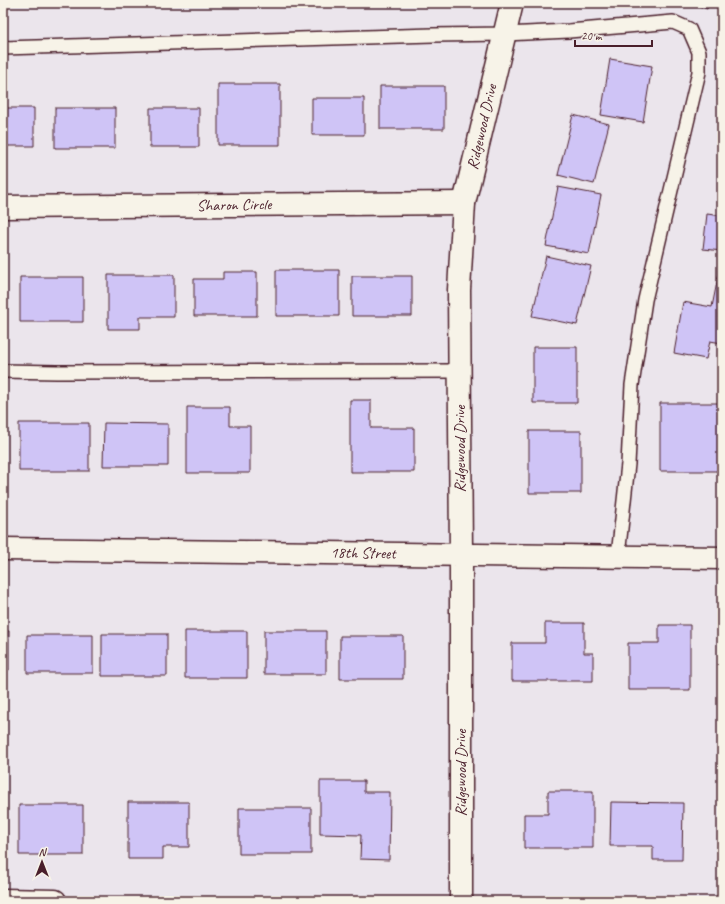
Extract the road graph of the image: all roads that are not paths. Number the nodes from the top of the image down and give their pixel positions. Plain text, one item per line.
1 (512, 3) edge
2 (505, 34) junction
3 (3, 48) edge
4 (464, 203) junction
5 (3, 207) edge
6 (3, 371) edge
7 (459, 371) junction
8 (3, 548) edge
9 (461, 554) junction
10 (618, 556) junction
11 (722, 558) edge
12 (3, 900) edge
13 (55, 901) edge
14 (461, 901) edge

1 - 2 street, Ridgewood Drive
2 - 3 lane
2 - 4 street, Ridgewood Drive
2 - 10 lane
4 - 5 street, Sharon Circle
4 - 7 street, Ridgewood Drive
6 - 7 lane
7 - 9 street, Ridgewood Drive
8 - 9 street, 18th Street
9 - 10 street, 18th Street
9 - 14 street, Ridgewood Drive
10 - 11 street, 18th Street
12 - 13 street

